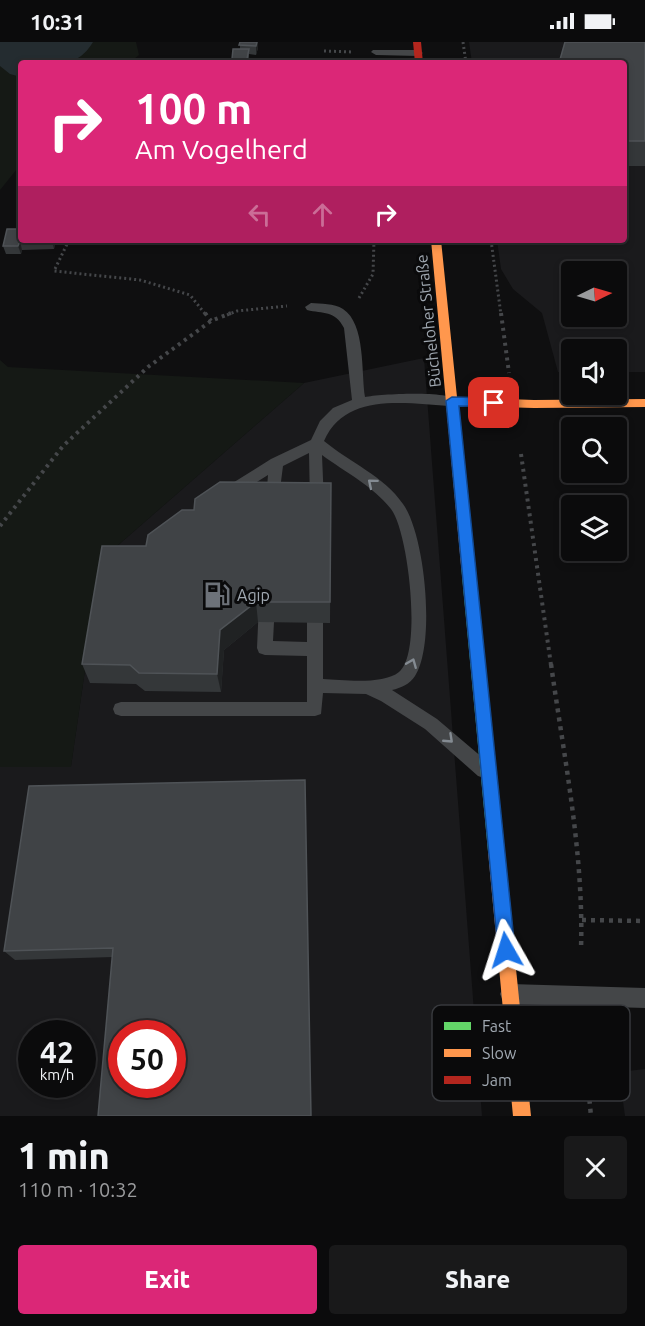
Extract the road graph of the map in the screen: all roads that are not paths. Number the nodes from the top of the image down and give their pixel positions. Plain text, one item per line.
1 (376, 52) dead end
2 (418, 53) edge
3 (436, 243) edge
4 (311, 307) road end
5 (452, 401) junction
6 (359, 402) junction
7 (645, 403) edge
8 (317, 443) junction
9 (276, 463) junction
10 (215, 501) edge
11 (272, 516) edge
12 (317, 517) edge
13 (268, 587) edge
14 (315, 587) edge
15 (315, 649) junction
16 (315, 686) junction
17 (365, 686) junction
18 (121, 710) dead end
19 (489, 775) junction
20 (510, 994) junction
21 (645, 998) edge
22 (511, 1005) edge
23 (521, 1101) edge
24 (522, 1116) edge

1 - 2 lane
3 - 5 main road, Bücheloher Straße
4 - 6 lane
5 - 6 lane
5 - 7 main road
5 - 19 main road, Bücheloher Straße
6 - 8 lane
8 - 9 lane
8 - 12 lane
17 -> 8 lane
9 - 10 lane
9 - 11 lane
13 - 15 lane
14 - 15 lane
15 - 16 lane
16 - 17 lane
16 - 18 lane
17 -> 19 lane
19 - 20 main road, Bücheloher Straße
20 - 21 lane
20 - 22 main road, Bücheloher Straße
23 - 24 main road, Bücheloher Straße

